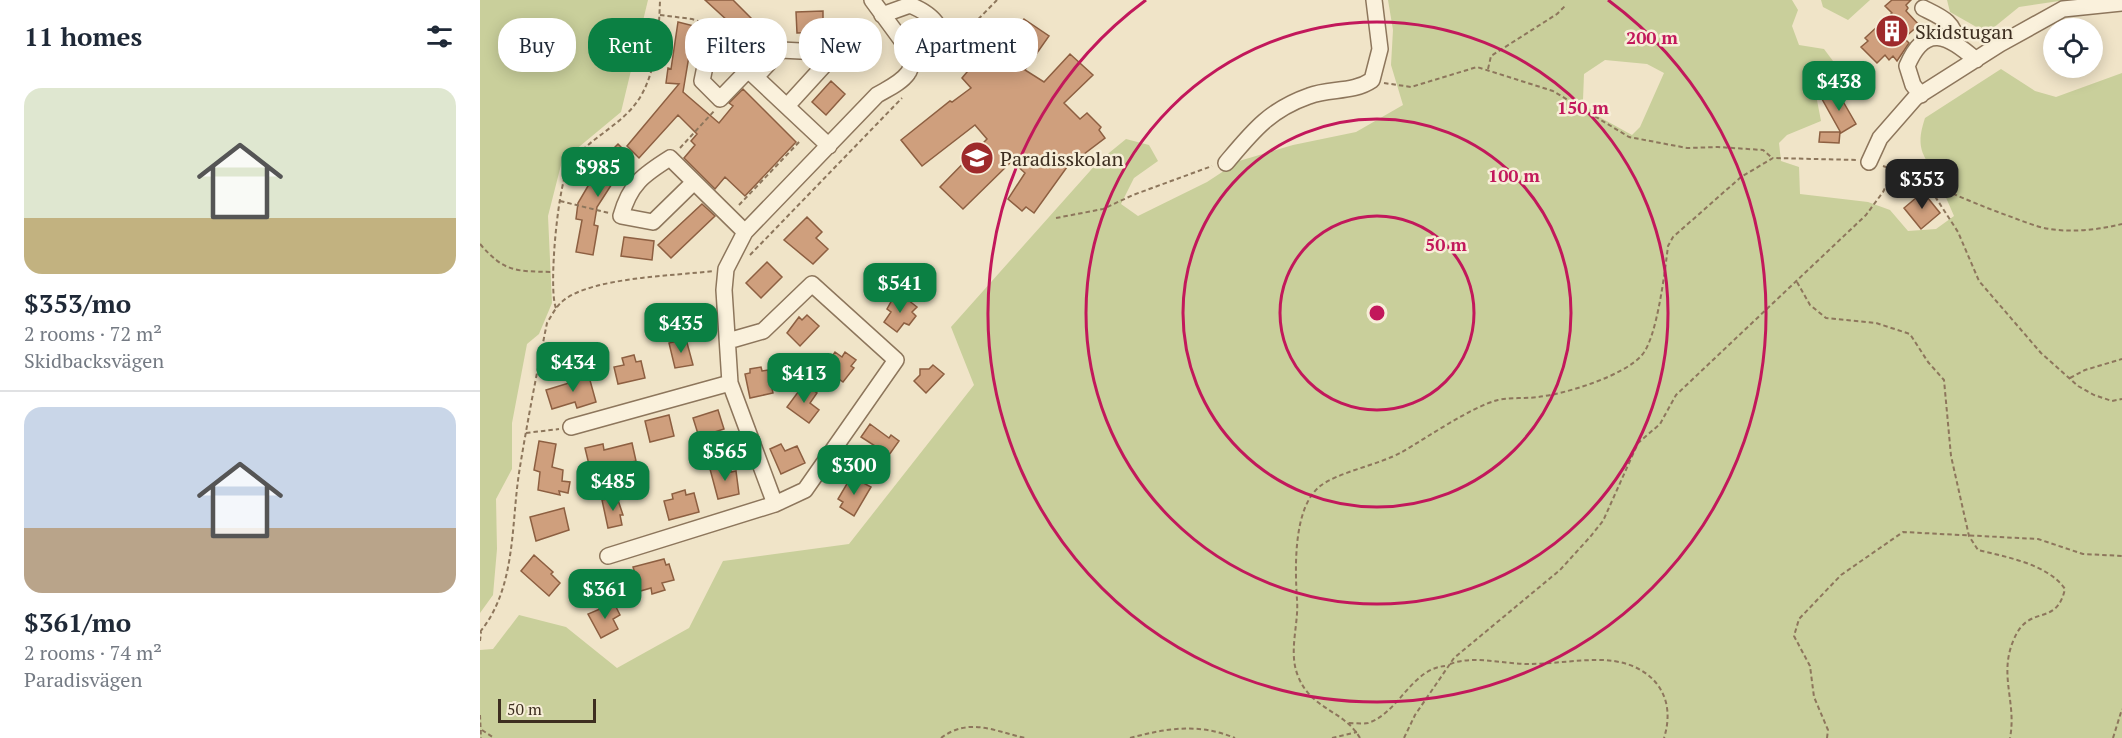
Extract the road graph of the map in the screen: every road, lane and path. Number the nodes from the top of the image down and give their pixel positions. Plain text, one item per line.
1 (660, 0) edge
2 (872, 0) edge
3 (997, 0) edge
4 (1374, 0) edge
5 (2122, 3) edge
6 (1566, 5) dead end
7 (1923, 8) dead end
8 (659, 15) junction
9 (882, 15) junction
10 (685, 18) edge
11 (932, 18) edge
12 (980, 18) edge
13 (894, 31) edge
14 (1956, 43) junction
15 (1976, 60) junction
16 (1488, 69) junction
17 (704, 72) edge
18 (909, 72) edge
19 (752, 73) junction
20 (1372, 81) junction
21 (905, 95) dead end
22 (1918, 97) junction
23 (720, 99) junction
24 (787, 106) junction
25 (811, 129) junction
26 (829, 146) junction
27 (670, 158) junction
28 (1773, 158) junction
29 (1869, 162) junction
30 (1226, 163) joint
31 (1893, 170) junction
32 (694, 182) junction
33 (1925, 182) junction
34 (560, 201) junction
35 (728, 215) junction
36 (621, 216) junction
37 (1056, 218) dead end
38 (2122, 224) edge
39 (745, 232) junction
40 (480, 244) edge
41 (747, 258) dead end
42 (726, 270) junction
43 (553, 272) junction
44 (1797, 282) junction
45 (556, 308) junction
46 (728, 341) junction
47 (2122, 359) edge
48 (2070, 378) junction
49 (730, 383) junction
50 (2122, 399) edge
51 (571, 428) joint
52 (526, 433) junction
53 (775, 504) junction
54 (1969, 536) junction
55 (608, 556) dead end
56 (2122, 556) edge
57 (480, 632) edge
58 (480, 640) edge
59 (1446, 666) junction
60 (2122, 709) edge
61 (480, 715) edge
62 (1349, 723) junction
63 (482, 730) junction
64 (1357, 732) junction
65 (481, 738) edge
66 (494, 738) edge
67 (941, 738) edge
68 (1025, 738) edge
69 (1130, 738) edge
70 (1235, 738) edge
71 (1332, 738) edge
72 (1360, 738) edge
73 (1404, 738) edge
74 (1664, 738) edge
75 (1827, 738) edge
76 (2010, 738) edge
77 (2113, 738) edge

1 - 8 path
2 - 9 street
3 - 12 path
4 - 20 street
5 - 15 street
6 - 16 path
7 - 14 street
8 - 10 path
8 - 34 path
9 - 11 street
9 - 13 street
14 - 15 street
14 - 22 street
15 - 22 street
16 - 20 path
16 - 28 path
17 - 23 street
18 - 26 street
19 - 23 street
19 - 24 street
19 - 24 street
20 - 30 street
21 - 41 path
22 - 29 street
23 - 27 path
24 - 25 street
25 - 26 street
25 - 35 path
26 - 39 street
27 - 32 street
27 - 36 street
28 - 29 path
28 - 62 path
29 - 31 path
30 - 37 path
31 - 33 path
31 - 44 path
32 - 35 street
32 - 36 street
33 - 38 path
33 - 48 path
34 - 36 path
34 - 43 path
35 - 39 street
39 - 42 street
40 - 43 path
42 - 45 path
42 - 46 street
43 - 45 path
44 - 54 path
44 - 59 path
45 - 52 path
46 - 49 street
46 - 53 street
47 - 48 path
48 - 50 path
49 - 51 street
49 - 53 street
51 - 52 path
52 - 57 path
53 - 55 street
54 - 56 path
54 - 75 path
54 - 76 path
57 - 58 path
59 - 62 path
59 - 73 path
59 - 74 path
60 - 77 path
61 - 63 path
62 - 64 path
63 - 65 path
63 - 66 path
64 - 71 path
64 - 72 path
67 - 68 path
69 - 70 path

